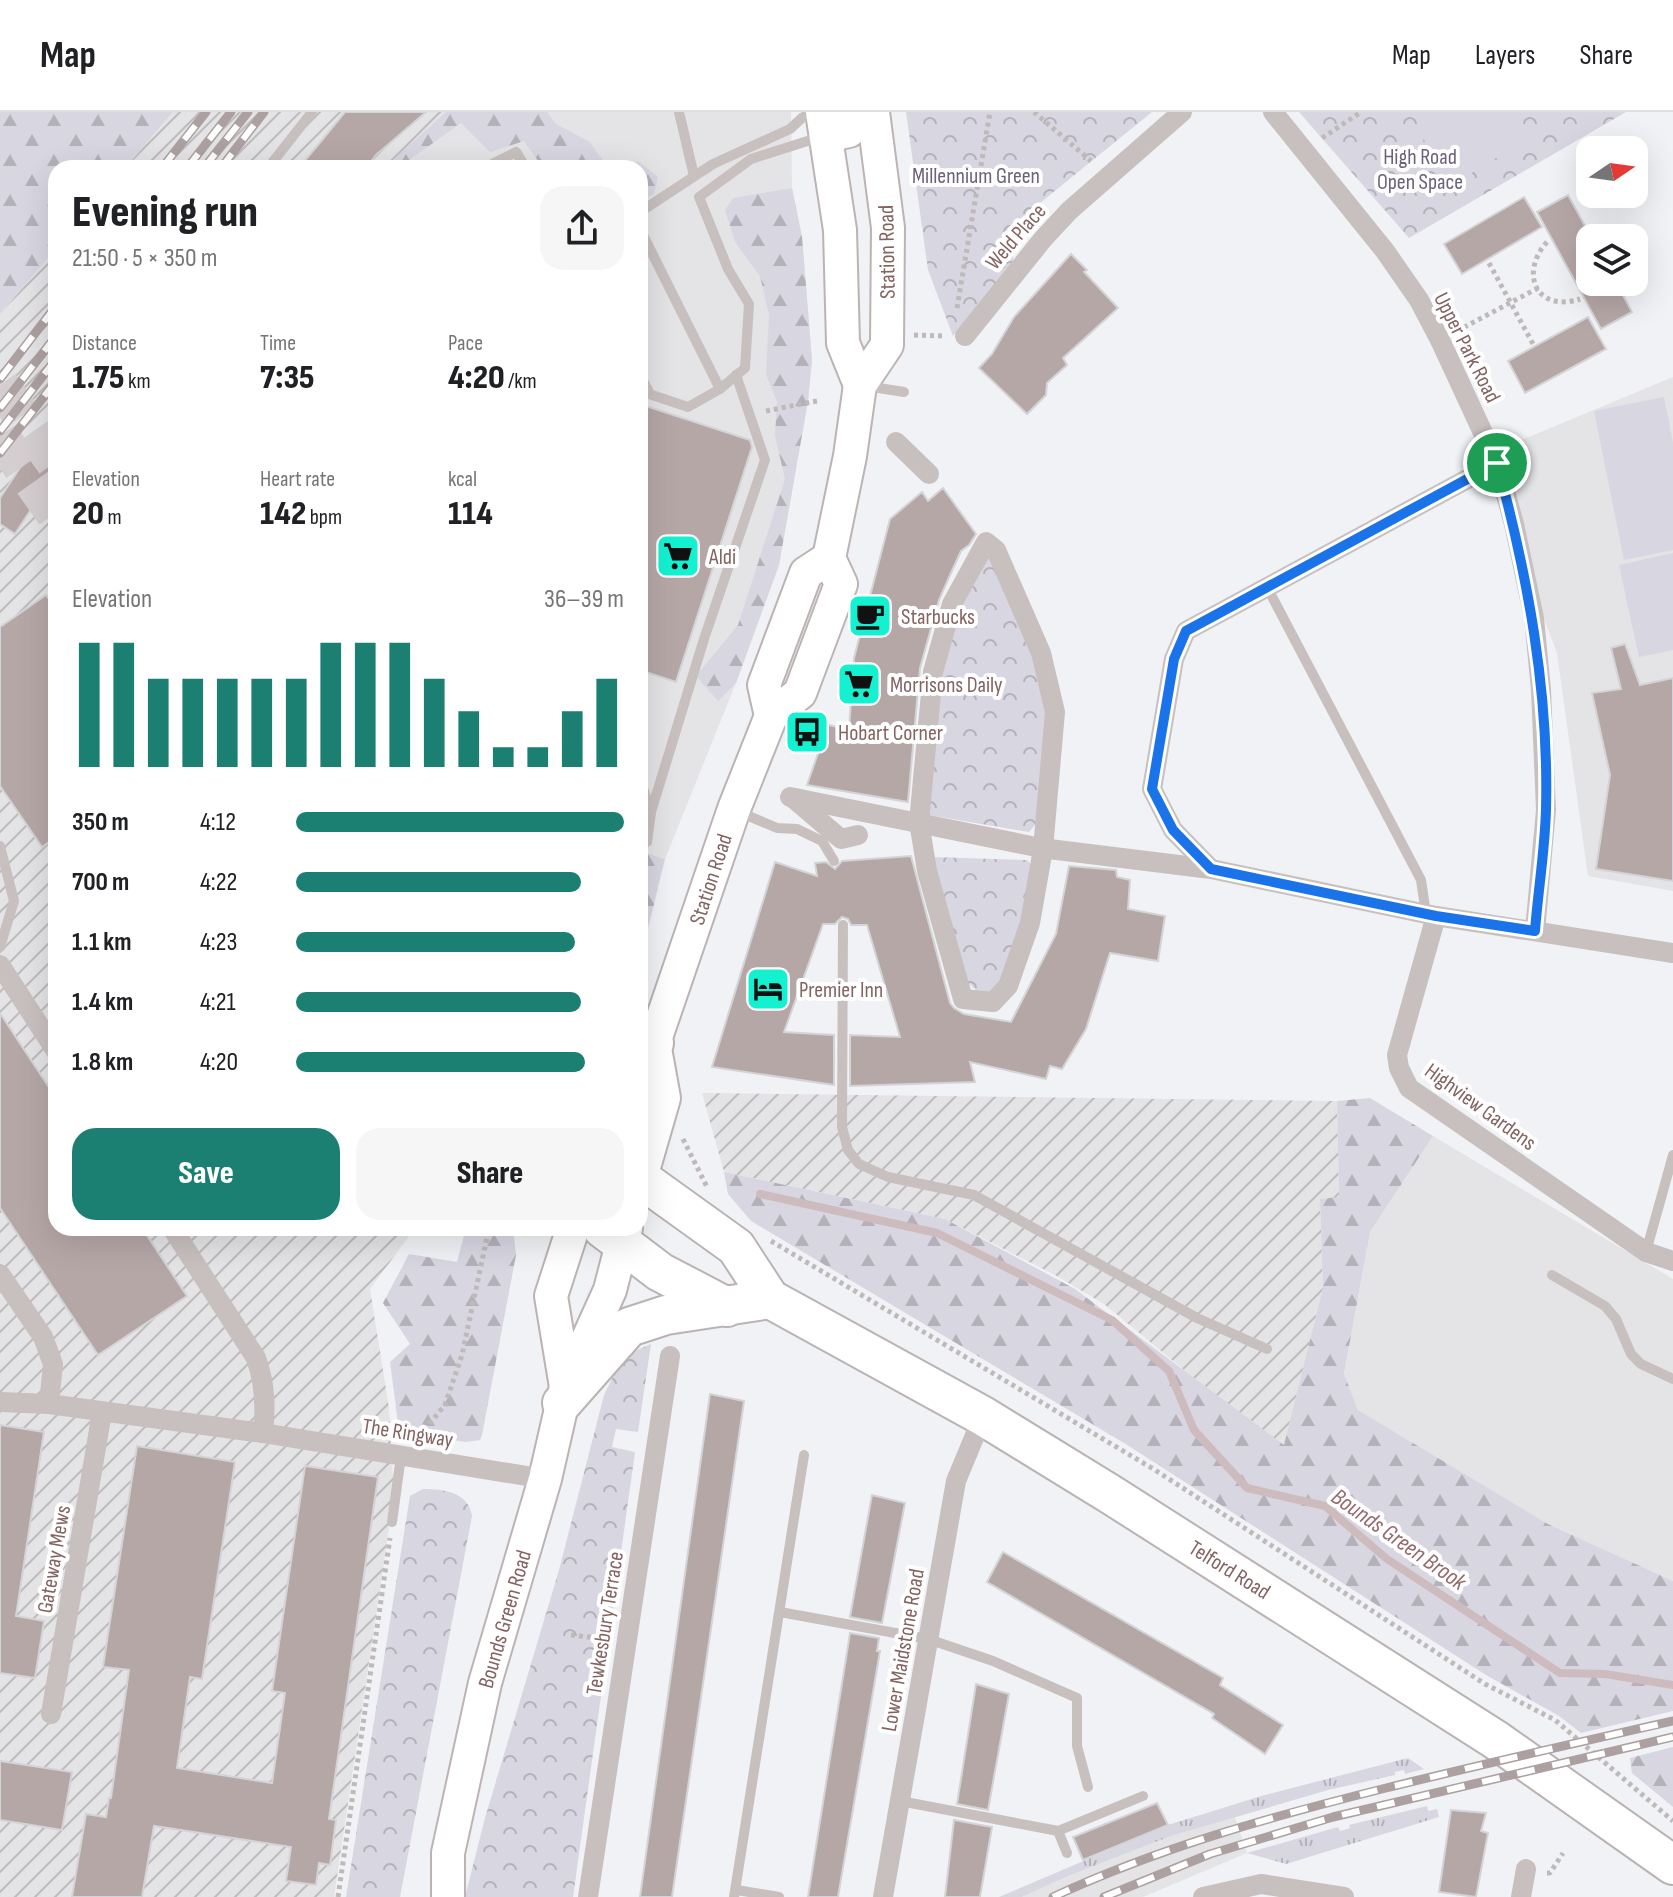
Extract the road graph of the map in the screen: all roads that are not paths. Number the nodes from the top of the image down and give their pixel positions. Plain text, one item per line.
1 (312, 112) edge
2 (679, 112) edge
3 (873, 112) edge
4 (1182, 112) edge
5 (1273, 112) edge
6 (829, 118) edge
7 (274, 160) edge
8 (500, 160) edge
9 (521, 160) edge
10 (694, 176) junction
11 (648, 207) edge
12 (648, 245) edge
13 (958, 331) road end
14 (736, 375) junction
15 (860, 385) junction
16 (720, 389) junction
17 (904, 392) dead end
18 (648, 393) edge
19 (896, 442) dead end
20 (1497, 463) junction
21 (929, 474) dead end
22 (1267, 587) junction
23 (648, 803) edge
24 (734, 809) junction
25 (651, 812) junction
26 (919, 822) junction
27 (884, 829) dead end
28 (648, 834) edge
29 (858, 835) dead end
30 (0, 846) edge
31 (1043, 849) junction
32 (834, 861) dead end
33 (1211, 869) junction
34 (1431, 915) junction
35 (843, 925) dead end
36 (1535, 931) junction
37 (0, 947) edge
38 (1673, 953) edge
39 (0, 965) edge
40 (48, 1039) edge
41 (648, 1044) edge
42 (648, 1059) edge
43 (648, 1152) edge
44 (1673, 1155) edge
45 (648, 1185) edge
46 (177, 1236) edge
47 (570, 1236) edge
48 (615, 1236) edge
49 (620, 1236) edge
50 (1646, 1252) junction
51 (1673, 1261) edge
52 (0, 1274) edge
53 (1552, 1275) dead end
54 (770, 1299) junction
55 (727, 1307) junction
56 (1267, 1349) dead end
57 (670, 1356) dead end
58 (1673, 1379) edge
59 (564, 1395) junction
60 (0, 1402) edge
61 (49, 1404) junction
62 (102, 1412) junction
63 (983, 1416) junction
64 (263, 1433) junction
65 (804, 1455) dead end
66 (401, 1456) junction
67 (545, 1479) junction
68 (392, 1522) road end
69 (780, 1612) junction
70 (928, 1639) junction
71 (51, 1714) dead end
72 (1088, 1787) dead end
73 (1143, 1796) dead end
74 (900, 1801) junction
75 (1058, 1831) junction
76 (448, 1853) junction
77 (1067, 1853) dead end
78 (1673, 1865) edge
79 (1526, 1869) dead end
80 (735, 1893) edge
81 (1207, 1896) edge
82 (425, 1897) edge
83 (448, 1897) edge
84 (588, 1897) edge
85 (779, 1897) edge
86 (883, 1897) edge
87 (1344, 1897) edge
88 (1521, 1897) edge

1 - 7 lane
2 - 10 lane
3 - 15 main road, Station Road
4 - 13 street, Weld Place
5 - 20 street, Upper Park Road
6 - 10 lane
6 - 14 lane
6 - 15 main road, Station Road
8 - 9 lane
10 - 11 lane
12 - 16 lane
14 - 16 lane
14 - 25 lane
15 - 17 lane
15 - 24 main road, Station Road
16 - 18 lane
19 - 21 street
20 - 22 street
20 - 36 street, Upper Park Road
22 - 33 street
22 - 34 lane
23 - 25 lane
24 - 32 lane
24 - 41 main road, Station Road
25 - 28 lane
26 - 27 street
26 - 29 street
26 - 31 street
26 - 31 street
26 - 31 street
30 - 37 lane
31 - 33 street
33 - 34 street
34 - 36 street
34 - 50 street, Highview Gardens
35 - 56 lane
36 - 38 street
39 - 40 street
42 - 43 main road, Station Road
44 - 50 lane
45 - 54 highway, Telford Road
46 - 64 street
47 - 59 main road, Bounds Green Road
48 - 59 main road, Bounds Green Road
49 - 55 highway
50 - 51 street, Highview Gardens
52 - 61 street
53 - 58 lane
54 - 55 highway
54 - 63 highway, Telford Road
55 - 59 highway
57 - 84 street, Tewkesbury Terrace
59 - 67 main road, Bounds Green Road
60 - 61 street, The Ringway
61 - 62 street, The Ringway
62 - 64 street, The Ringway
62 - 71 street, Gateway Mews
63 - 70 street, Lower Maidstone Road
63 - 78 highway, Telford Road
64 - 66 street, The Ringway
65 - 69 lane
66 - 67 street, The Ringway
66 - 68 lane
67 - 76 main road, Bounds Green Road
69 - 70 lane
69 - 80 lane
70 - 72 lane
70 - 74 street, Lower Maidstone Road
73 - 75 lane
74 - 75 lane
74 - 86 street, Lower Maidstone Road
75 - 77 lane
76 - 82 main road, Bounds Green Road
76 - 83 main road, Bounds Green Road
79 - 88 street
80 - 85 lane
81 - 87 street

